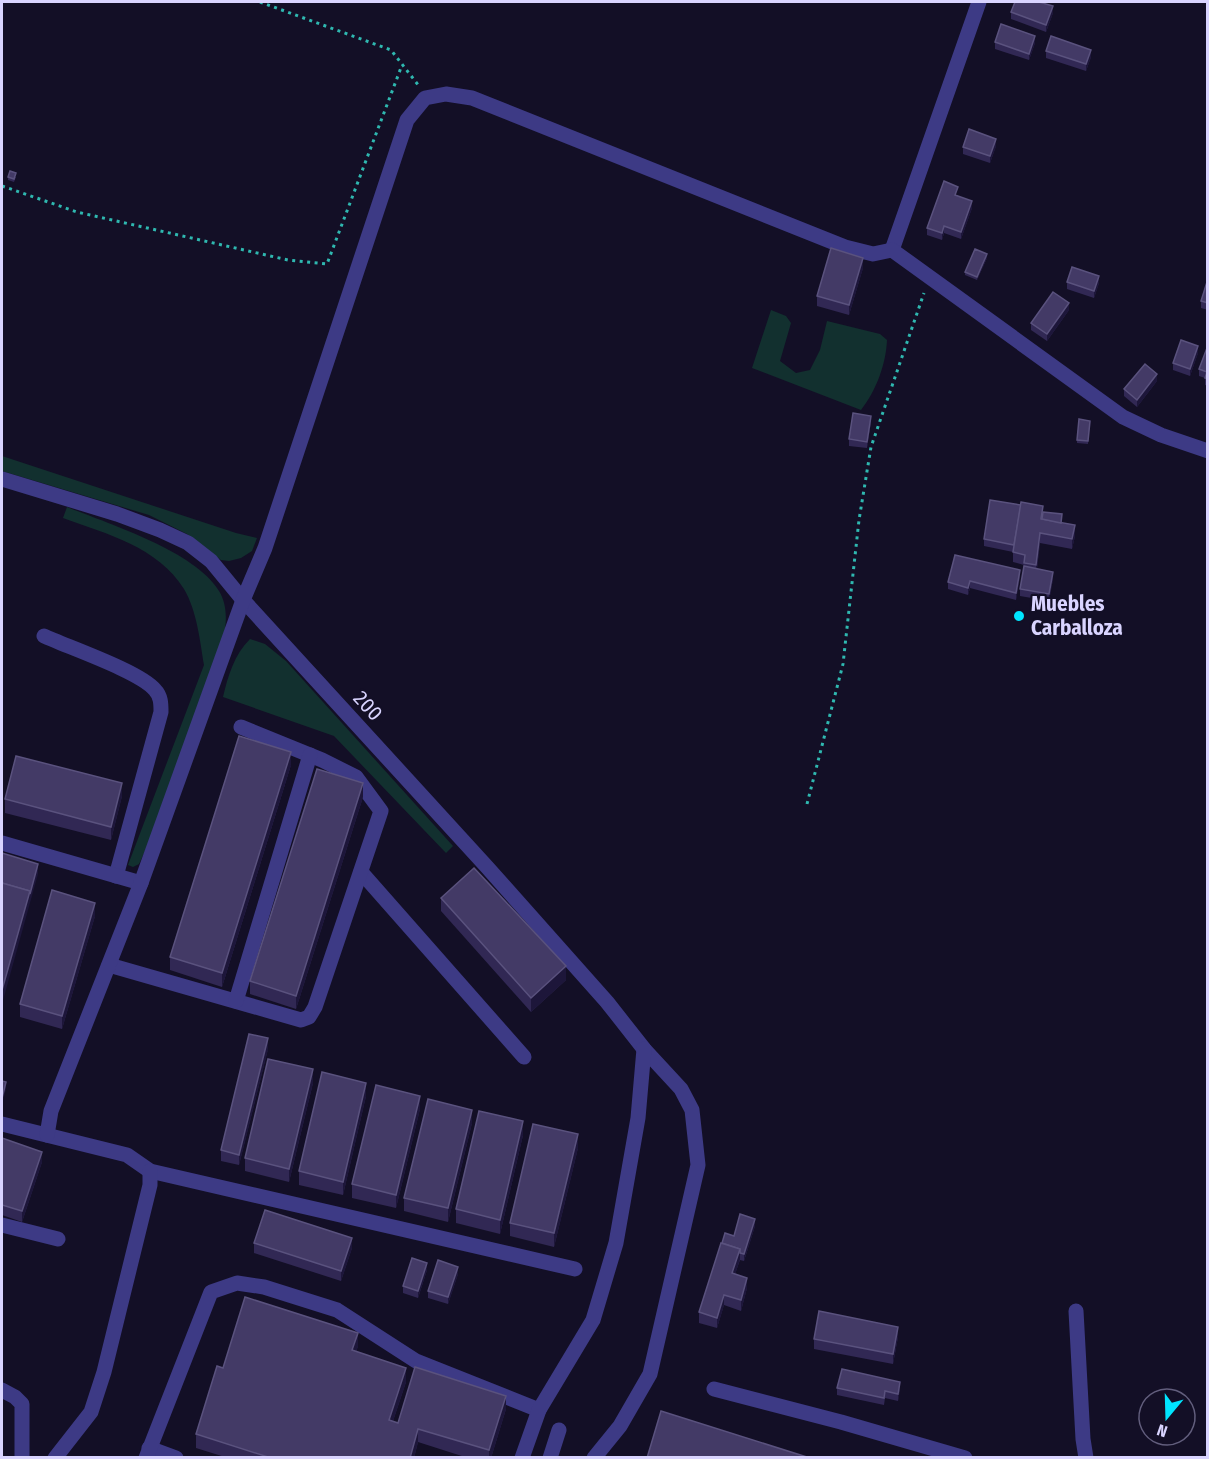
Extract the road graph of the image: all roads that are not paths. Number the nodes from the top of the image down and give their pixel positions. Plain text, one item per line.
1 (979, 2) edge
2 (892, 250) junction
3 (1208, 451) edge
4 (2, 479) edge
5 (243, 600) junction
6 (44, 636) dead end
7 (241, 727) dead end
8 (310, 755) junction
9 (2, 843) edge
10 (361, 872) junction
11 (116, 876) junction
12 (141, 883) junction
13 (109, 965) junction
14 (237, 1001) junction
15 (644, 1049) junction
16 (524, 1056) dead end
17 (2, 1124) edge
18 (47, 1135) junction
19 (150, 1171) junction
20 (2, 1225) edge
21 (58, 1239) dead end
22 (575, 1269) dead end
23 (1076, 1311) dead end
24 (714, 1389) dead end
25 (2, 1390) edge
26 (539, 1410) junction
27 (559, 1430) dead end
28 (148, 1453) edge
29 (22, 1458) edge
30 (55, 1458) edge
31 (176, 1458) edge
32 (522, 1458) edge
33 (550, 1458) edge
34 (594, 1458) edge
35 (965, 1458) edge
36 (1086, 1458) edge

1 - 2 street
2 - 3 street
2 - 5 street
4 - 5 street, 200
5 - 12 street
5 - 15 street, 200
6 - 11 street
7 - 8 street
8 - 10 street
8 - 14 street
9 - 11 street
10 - 14 street
10 - 16 street
11 - 12 street
12 - 13 street
13 - 14 street
13 - 18 street
15 - 26 street
15 - 34 street, 200
17 - 18 street
18 - 19 street
19 - 22 street
19 - 30 street
20 - 21 street
23 - 36 street
24 - 35 street
25 - 29 street
26 - 28 street
26 - 32 street
27 - 33 street
28 - 31 street

